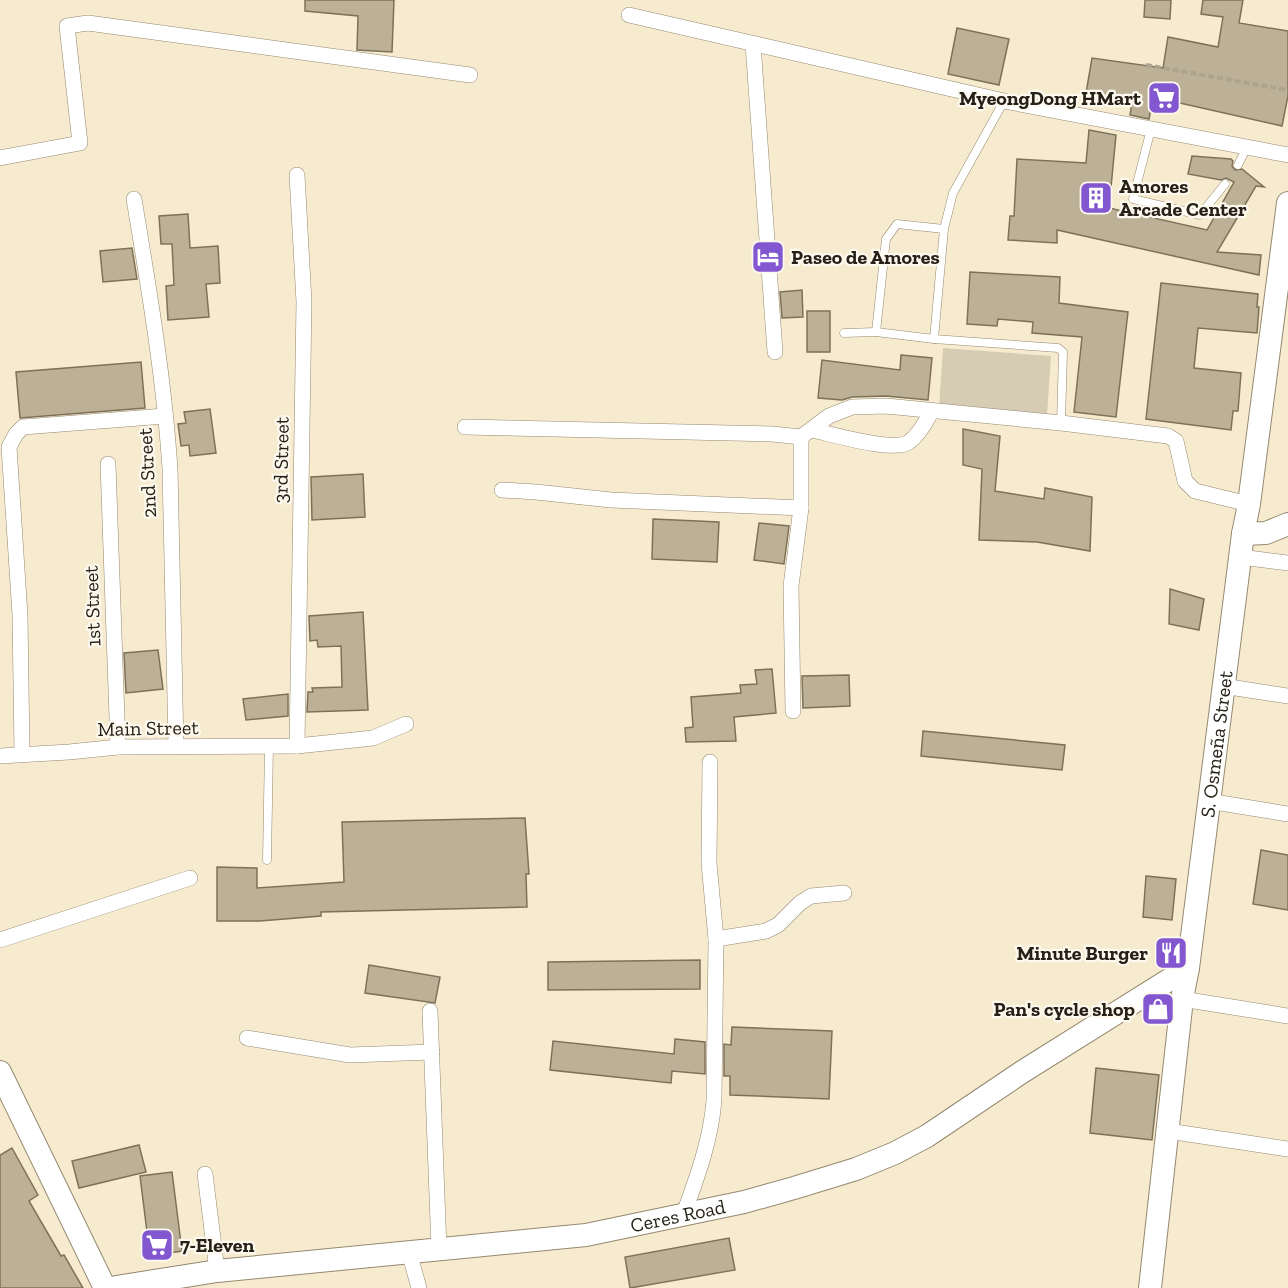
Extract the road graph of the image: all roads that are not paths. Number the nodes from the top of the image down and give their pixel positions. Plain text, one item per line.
1 (628, 15) dead end
2 (753, 44) junction
3 (470, 75) dead end
4 (1004, 101) junction
5 (1150, 129) junction
6 (1247, 147) junction
7 (1288, 155) edge
8 (0, 158) edge
9 (1238, 165) dead end
10 (297, 175) dead end
11 (1225, 184) dead end
12 (134, 199) dead end
13 (1288, 203) edge
14 (944, 229) junction
15 (876, 332) junction
16 (844, 333) dead end
17 (934, 339) junction
18 (775, 352) dead end
19 (932, 411) junction
20 (165, 416) junction
21 (1061, 423) junction
22 (465, 427) dead end
23 (806, 434) junction
24 (108, 464) dead end
25 (502, 490) dead end
26 (1249, 504) junction
27 (801, 508) junction
28 (1288, 524) edge
29 (1243, 534) junction
30 (1240, 557) junction
31 (1288, 563) edge
32 (1223, 686) junction
33 (1288, 696) edge
34 (793, 711) dead end
35 (406, 724) dead end
36 (176, 746) junction
37 (297, 746) junction
38 (118, 747) junction
39 (269, 747) junction
40 (22, 753) junction
41 (0, 756) edge
42 (710, 762) dead end
43 (1208, 801) junction
44 (1288, 814) edge
45 (267, 860) dead end
46 (190, 879) dead end
47 (844, 892) dead end
48 (716, 939) junction
49 (0, 940) edge
50 (1188, 968) junction
51 (1182, 999) junction
52 (430, 1011) dead end
53 (1288, 1016) edge
54 (247, 1038) dead end
55 (432, 1052) junction
56 (0, 1072) edge
57 (1168, 1131) junction
58 (1288, 1149) edge
59 (205, 1174) dead end
60 (683, 1216) junction
61 (438, 1249) junction
62 (409, 1252) junction
63 (217, 1271) junction
64 (105, 1288) edge
65 (110, 1288) edge
66 (419, 1288) edge
67 (1150, 1288) edge

1 - 2 street
2 - 4 street
2 - 18 street
3 - 8 street
4 - 5 street
4 - 14 lane
5 - 6 street
5 - 11 lane
6 - 7 street
6 - 9 lane
10 - 37 street, 3rd Street
12 - 20 street, 2nd Street
13 - 26 street, S. Osmeña Street
14 - 15 lane
14 - 17 lane
15 - 16 lane
15 - 17 lane
17 - 21 lane
19 - 21 street
19 - 23 street
19 - 23 street
20 - 36 street, 2nd Street
20 - 40 street
21 - 26 street
22 - 23 street
23 - 27 street
24 - 38 street, 1st Street
25 - 27 street
26 - 29 street, S. Osmeña Street
27 - 34 street
28 - 29 street
29 - 30 street, S. Osmeña Street
30 - 31 street
30 - 32 street, S. Osmeña Street
32 - 33 street
32 - 43 street, S. Osmeña Street
35 - 37 street, Main Street
36 - 38 street, Main Street
36 - 39 street, Main Street
37 - 39 street, Main Street
38 - 40 street, Main Street
39 - 45 lane
40 - 41 street, Main Street
42 - 48 street
43 - 44 street
43 - 50 street, S. Osmeña Street
46 - 49 street
47 - 48 street
48 - 60 street
50 - 51 street, S. Osmeña Street
50 - 60 street, Ceres Road
51 - 53 street
51 - 57 street, S. Osmeña Street
52 - 55 street
54 - 55 street
55 - 61 street
56 - 64 street
57 - 58 street
57 - 67 street, S. Osmeña Street
59 - 63 street
60 - 61 street, Ceres Road
61 - 62 street, Ceres Road
62 - 63 street, Ceres Road
62 - 66 street
63 - 65 street, Ceres Road

